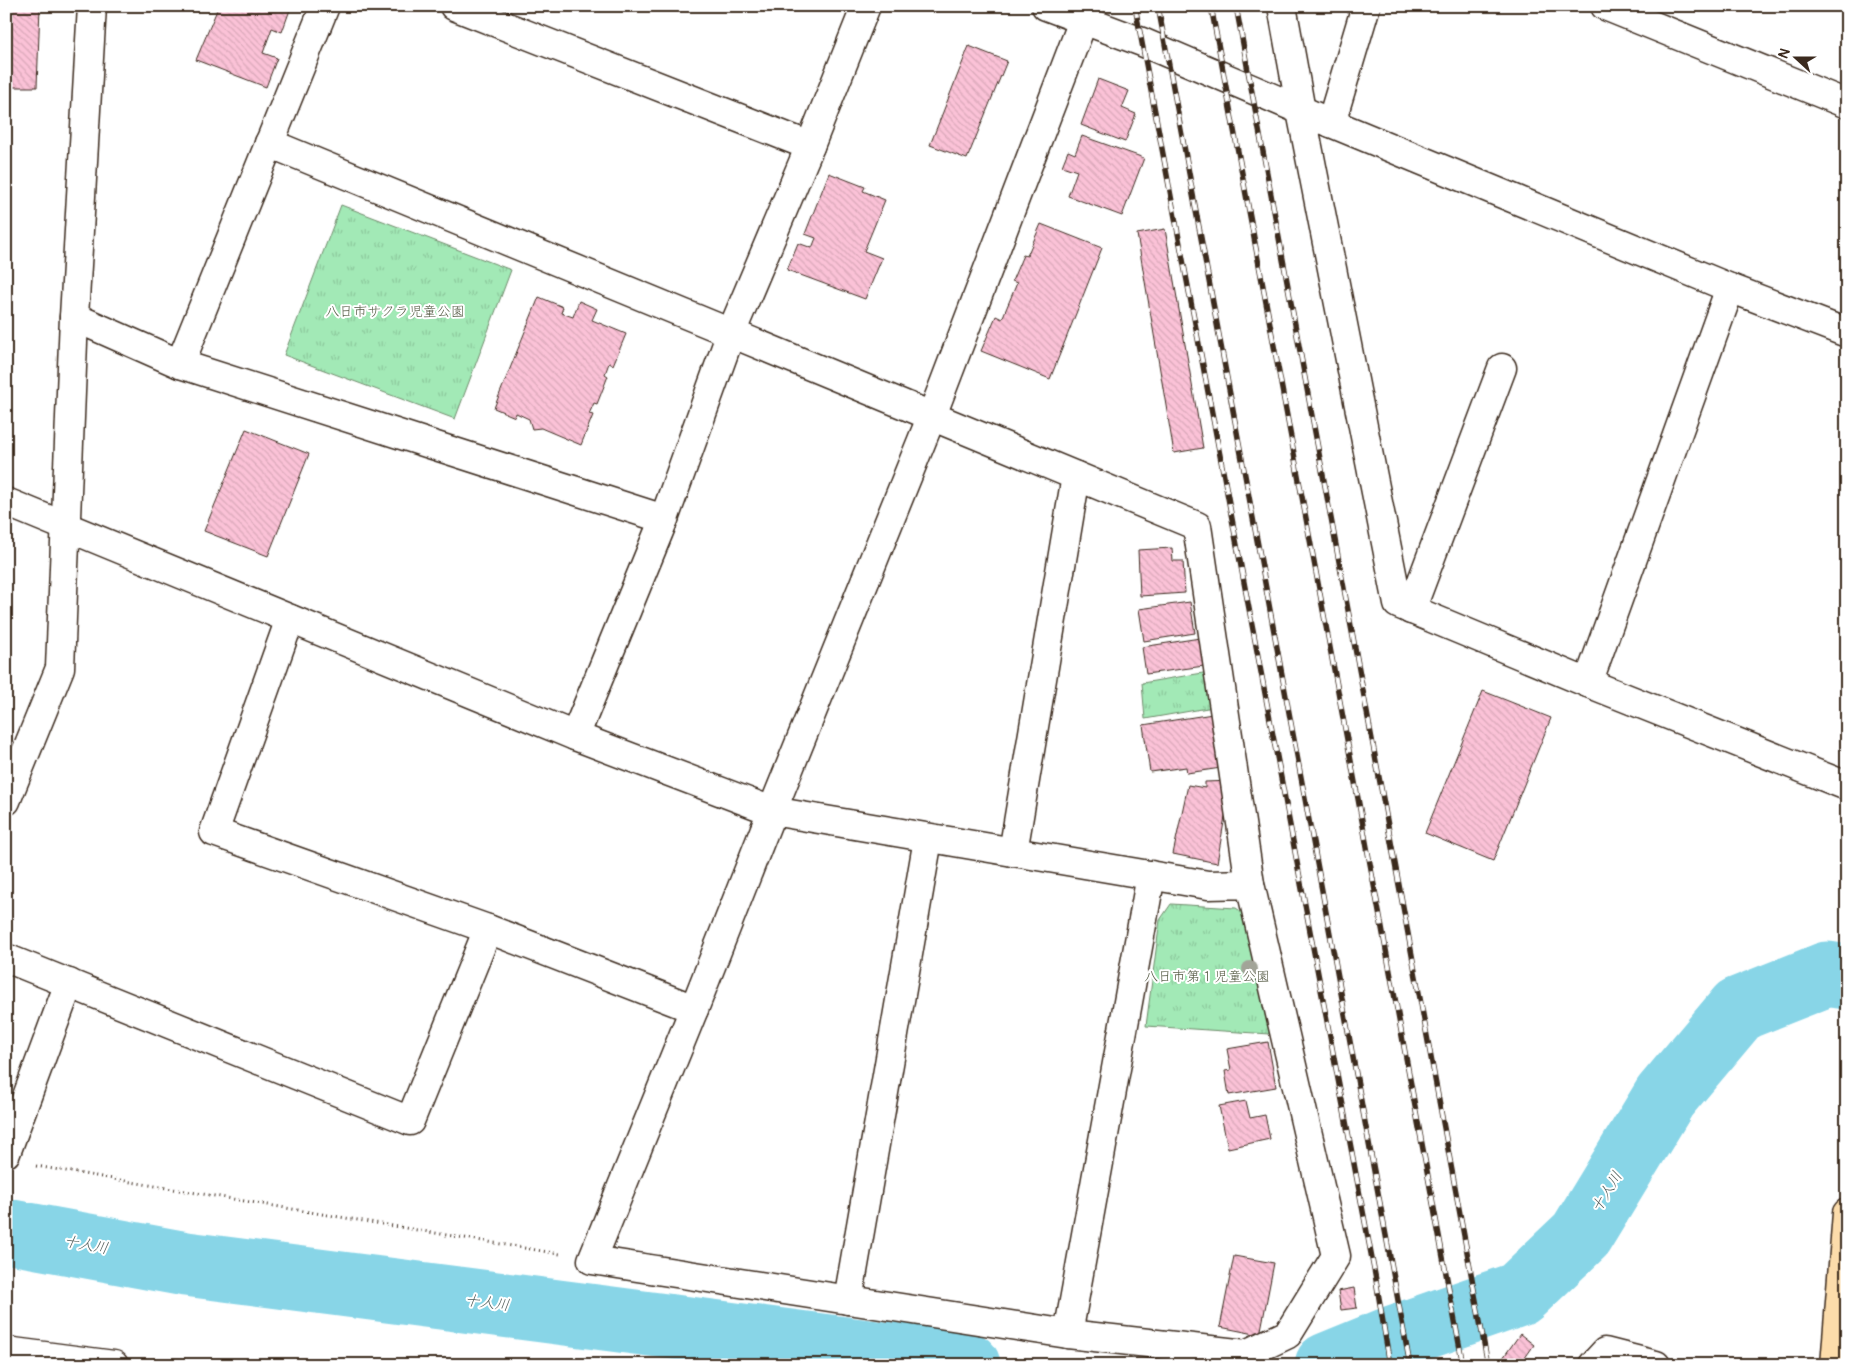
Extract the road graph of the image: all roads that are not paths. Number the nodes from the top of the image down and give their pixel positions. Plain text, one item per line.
1 (92, 6) edge
2 (325, 6) edge
3 (454, 6) edge
4 (866, 6) edge
5 (1046, 6) edge
6 (1282, 6) edge
7 (1366, 6) edge
8 (1605, 6) edge
9 (1083, 21) junction
10 (1847, 104) edge
11 (1301, 111) junction
12 (1331, 124) junction
13 (269, 143) junction
14 (810, 146) junction
15 (1730, 288) junction
16 (74, 317) junction
17 (731, 333) junction
18 (1847, 333) edge
19 (180, 364) junction
20 (1502, 368) dead end
21 (932, 418) junction
22 (1076, 476) junction
23 (6, 502) edge
24 (664, 519) junction
25 (65, 526) junction
26 (1411, 610) junction
27 (290, 619) junction
28 (1588, 683) junction
29 (575, 736) junction
30 (1847, 786) edge
31 (6, 801) edge
32 (772, 811) junction
33 (928, 839) junction
34 (1013, 852) junction
35 (1151, 875) junction
36 (1250, 884) junction
37 (488, 929) junction
38 (6, 958) edge
39 (69, 983) junction
40 (694, 1009) junction
41 (6, 1153) edge
42 (1847, 1214) edge
43 (848, 1300) junction
44 (1068, 1334) junction
45 (6, 1351) edge
46 (114, 1365) edge
47 (1593, 1365) edge
48 (1656, 1365) edge
49 (1835, 1365) edge

1 - 16 street
2 - 13 street
3 - 14 street
4 - 14 street
5 - 9 street
6 - 11 street
7 - 12 street
8 - 10 street
9 - 11 street
9 - 21 street
11 - 12 street
11 - 26 street
12 - 15 street
13 - 17 street
13 - 19 street
14 - 17 street
15 - 18 street
15 - 28 street
16 - 19 street
16 - 25 street
17 - 21 street
17 - 24 street
19 - 24 street
20 - 26 street
21 - 22 street
21 - 32 street
22 - 34 street
22 - 36 street
23 - 25 street
24 - 29 street
25 - 27 street
25 - 31 street
26 - 28 street
27 - 29 street
27 - 37 street
28 - 30 street
29 - 32 street
32 - 33 street
32 - 40 street
33 - 34 street
33 - 43 street
34 - 35 street
35 - 36 street
35 - 44 street
36 - 44 street
37 - 39 street
37 - 40 street
38 - 39 street
39 - 41 street
40 - 43 street
42 - 49 main road
43 - 44 street
45 - 46 street
47 - 48 street

